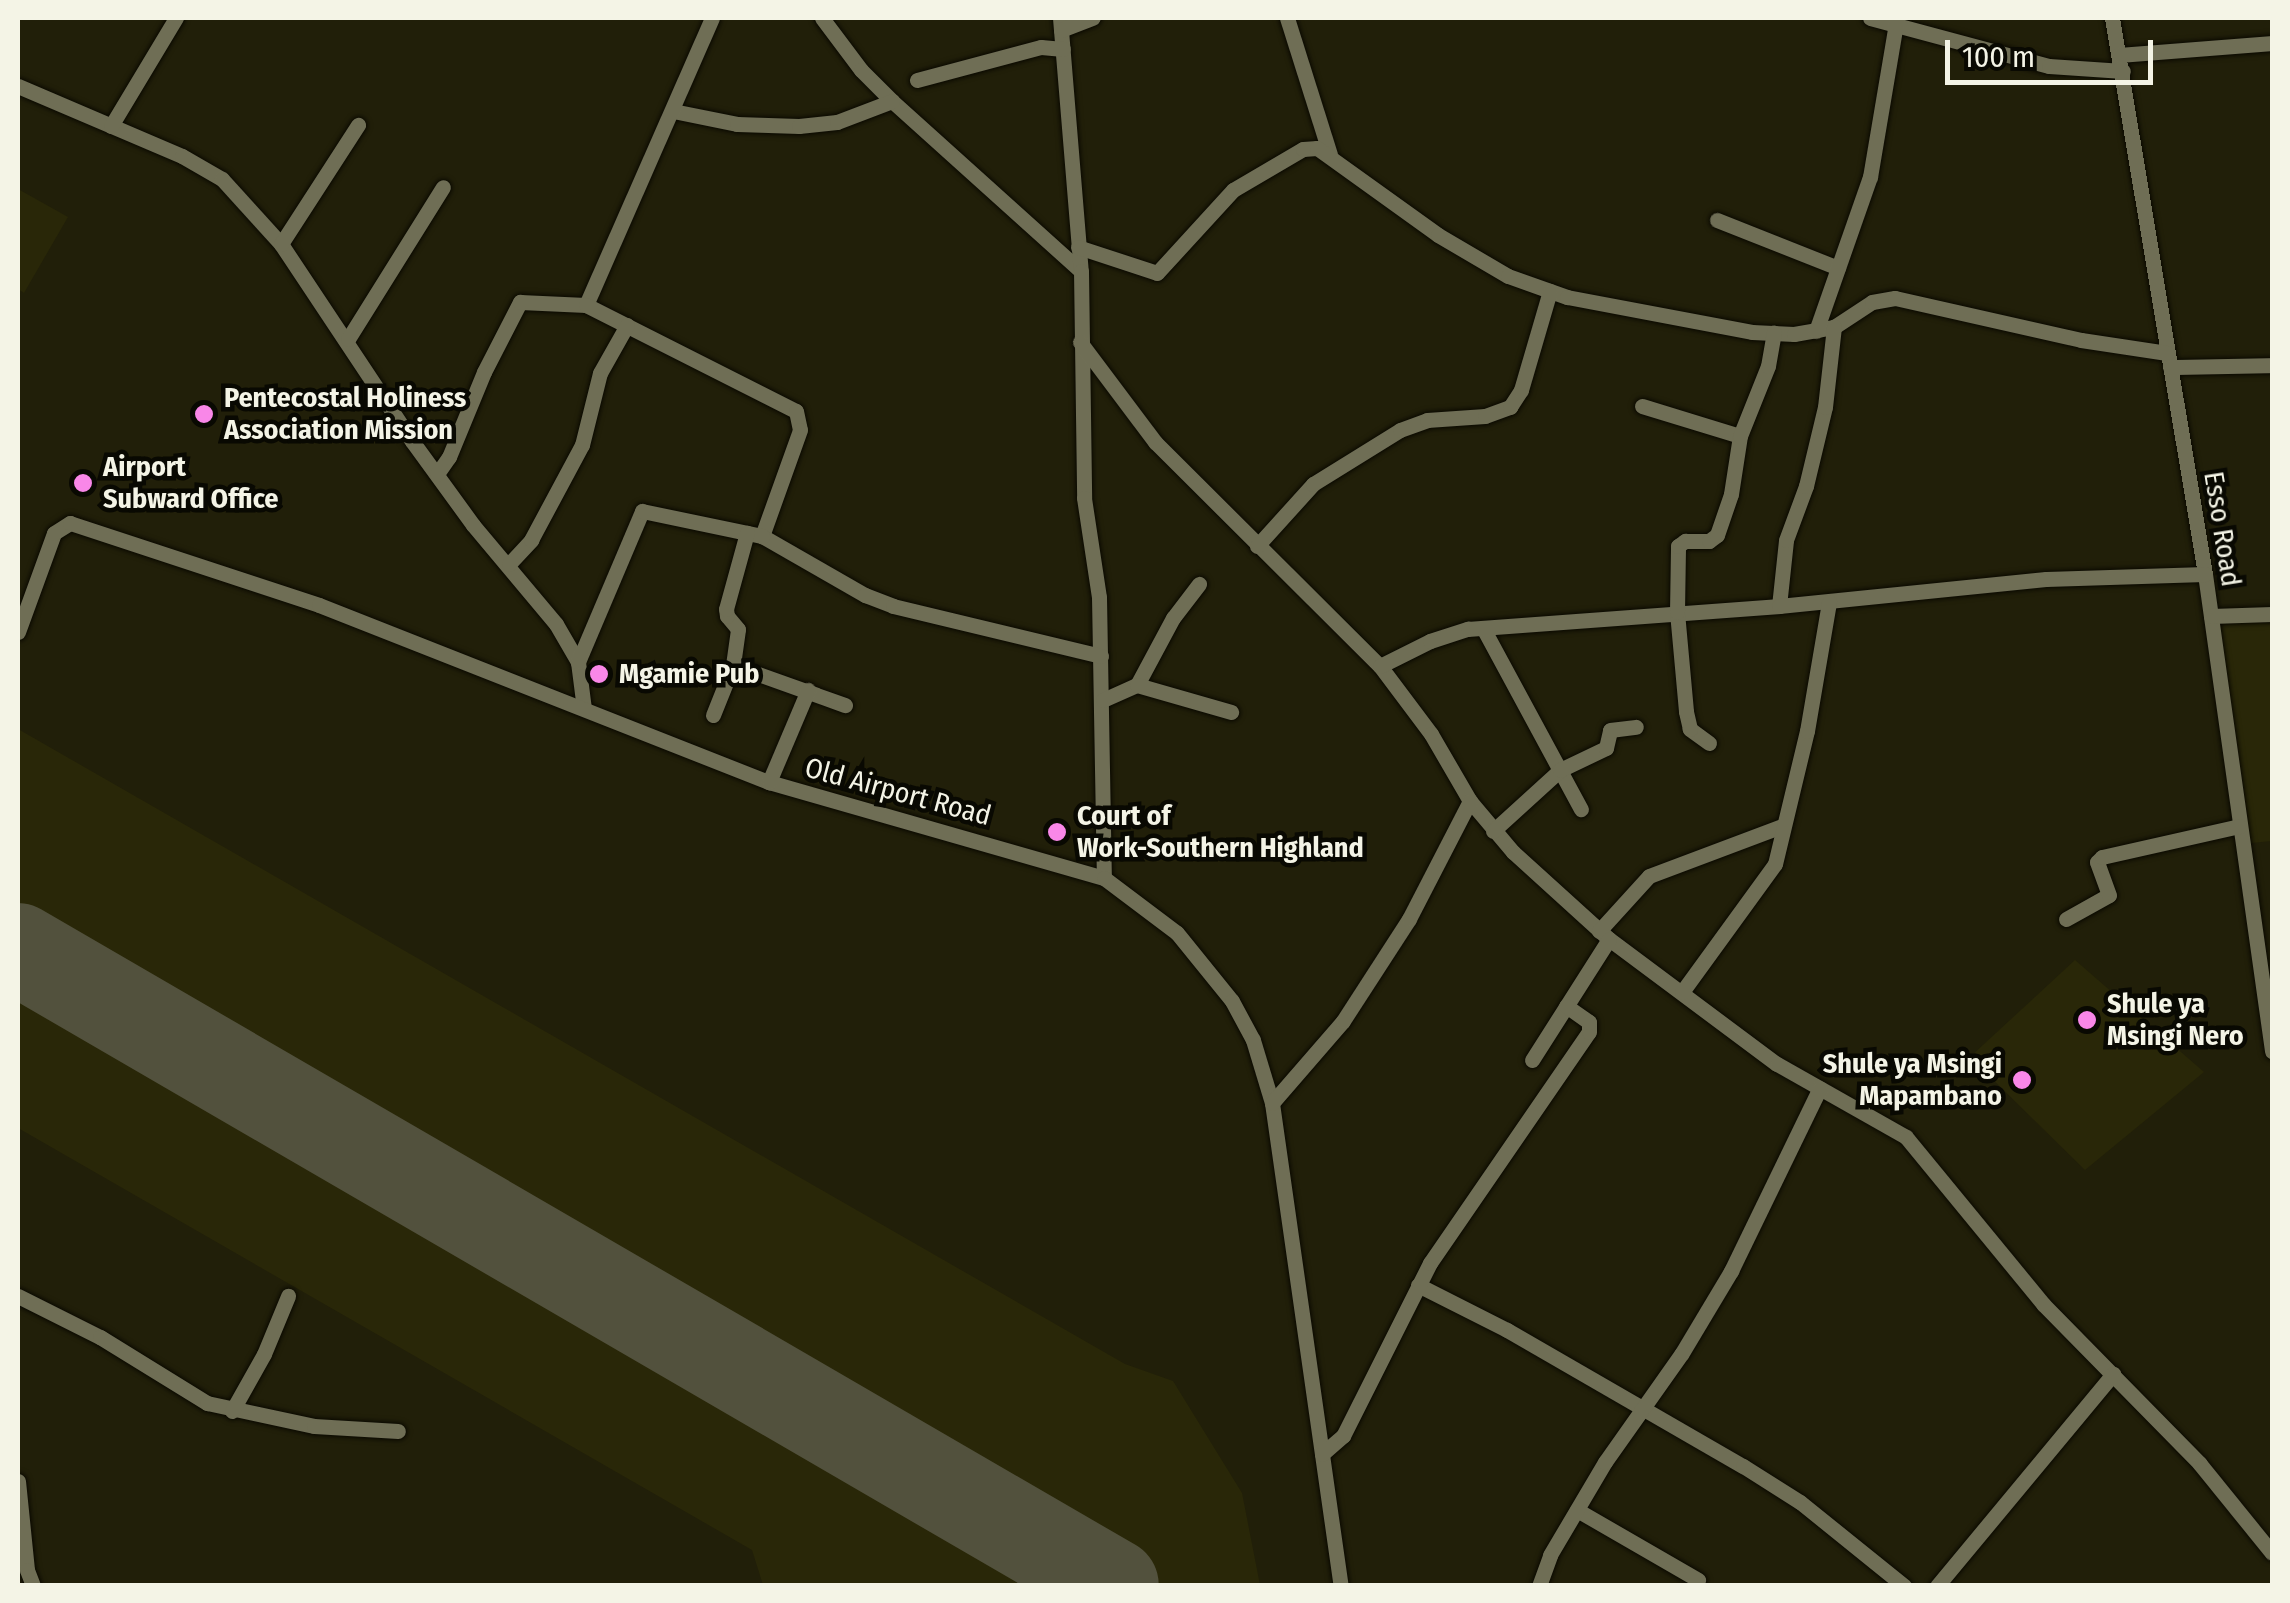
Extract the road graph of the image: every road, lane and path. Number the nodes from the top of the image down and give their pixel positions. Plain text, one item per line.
1 (176, 18) edge
2 (712, 18) edge
3 (822, 18) edge
4 (1092, 18) edge
5 (1287, 18) edge
6 (1870, 18) edge
7 (2112, 18) edge
8 (1896, 21) edge
9 (1061, 24) edge
10 (2272, 43) edge
11 (1062, 49) junction
12 (2121, 63) junction
13 (917, 80) dead end
14 (18, 86) edge
15 (892, 101) junction
16 (673, 111) junction
17 (358, 125) dead end
18 (111, 126) junction
19 (1330, 154) junction
20 (442, 187) dead end
21 (1717, 220) dead end
22 (281, 244) junction
23 (1078, 247) junction
24 (1838, 268) junction
25 (1081, 270) junction
26 (1550, 291) junction
27 (586, 305) junction
28 (627, 326) junction
29 (1834, 327) junction
30 (1816, 331) junction
31 (1774, 334) junction
32 (348, 339) junction
33 (1080, 342) junction
34 (2169, 360) junction
35 (2272, 365) edge
36 (1642, 406) dead end
37 (1740, 436) junction
38 (436, 474) junction
39 (755, 534) junction
40 (1257, 546) junction
41 (509, 564) junction
42 (2205, 574) junction
43 (1200, 584) dead end
44 (1829, 602) junction
45 (1778, 606) junction
46 (1677, 612) junction
47 (2272, 614) edge
48 (2211, 616) junction
49 (1483, 628) junction
50 (18, 632) edge
51 (1101, 656) junction
52 (578, 662) junction
53 (732, 665) junction
54 (1380, 666) junction
55 (1137, 685) junction
56 (808, 690) junction
57 (1103, 700) junction
58 (845, 705) dead end
59 (584, 709) junction
60 (1231, 712) dead end
61 (712, 714) dead end
62 (1636, 727) dead end
63 (1709, 742) dead end
64 (1560, 770) junction
65 (769, 782) junction
66 (1470, 801) junction
67 (1581, 808) dead end
68 (1782, 826) junction
69 (2240, 826) junction
70 (1492, 831) junction
71 (1104, 878) junction
72 (2066, 919) dead end
73 (1604, 935) junction
74 (1682, 992) junction
75 (1566, 1006) junction
76 (2270, 1015) edge
77 (2272, 1051) edge
78 (1532, 1060) dead end
79 (1820, 1088) junction
80 (1272, 1103) junction
81 (1418, 1285) junction
82 (18, 1296) edge
83 (288, 1296) dead end
84 (2113, 1374) junction
85 (1643, 1407) junction
86 (232, 1411) junction
87 (398, 1431) dead end
88 (1322, 1454) junction
89 (18, 1481) edge
90 (1577, 1510) junction
91 (2272, 1553) edge
92 (1698, 1580) dead end
93 (34, 1586) edge
94 (1341, 1586) edge
95 (1539, 1586) edge
96 (1904, 1586) edge
97 (1937, 1586) edge

1 - 18 street
2 - 16 street
3 - 15 street
4 - 9 street
5 - 19 street
6 - 8 street
7 - 12 street, Esso Road
8 - 12 street
8 - 24 street
9 - 11 street
10 - 12 street
11 - 13 street
11 - 23 street
12 - 34 street, Esso Road
14 - 18 street
15 - 16 street
15 - 25 street
16 - 27 street
17 - 22 street
18 - 22 street
19 - 23 street
19 - 26 street
20 - 32 street
21 - 24 street
22 - 32 street
23 - 25 street
24 - 30 street
25 - 33 street
26 - 31 street
26 - 40 street
27 - 28 street
27 - 38 street
28 - 39 street
28 - 41 street
29 - 30 street
29 - 34 street
29 - 45 street
30 - 31 street
31 - 37 street
32 - 38 street
33 - 40 street
33 - 51 street
34 - 35 street
34 - 42 street, Esso Road
36 - 37 street
37 - 46 street
38 - 41 street
39 - 51 street
39 - 52 street
39 - 53 street
40 - 54 street
41 - 52 street
42 - 44 street
42 - 48 street, Esso Road
43 - 55 street
44 - 45 street
44 - 68 street
45 - 46 street
46 - 49 street
46 - 63 street
47 - 48 street
48 - 69 street, Esso Road
49 - 54 street
49 - 64 street
50 - 59 street, Old Airport Road
51 - 57 street
52 - 59 street
53 - 56 street
53 - 61 street
54 - 66 street
55 - 57 street
55 - 60 street
56 - 58 street
56 - 65 street
57 - 71 street
59 - 65 street, Old Airport Road
62 - 64 street
64 - 67 street
64 - 70 street
65 - 71 street, Old Airport Road
66 - 70 street
66 - 80 street
68 - 73 street
68 - 74 street
69 - 72 street
69 - 76 street, Esso Road
70 - 73 street
71 - 80 street, Old Airport Road
73 - 74 street
73 - 75 street
74 - 79 street
75 - 78 street
75 - 81 street
76 - 77 street, Esso Road
79 - 84 street
79 - 85 street
80 - 88 street, Old Airport Road
81 - 85 street
81 - 88 street
82 - 86 street
83 - 86 street
84 - 91 street
84 - 97 street
85 - 90 street
85 - 96 street
86 - 87 street
88 - 94 street, Old Airport Road
89 - 93 street
90 - 92 street
90 - 95 street

